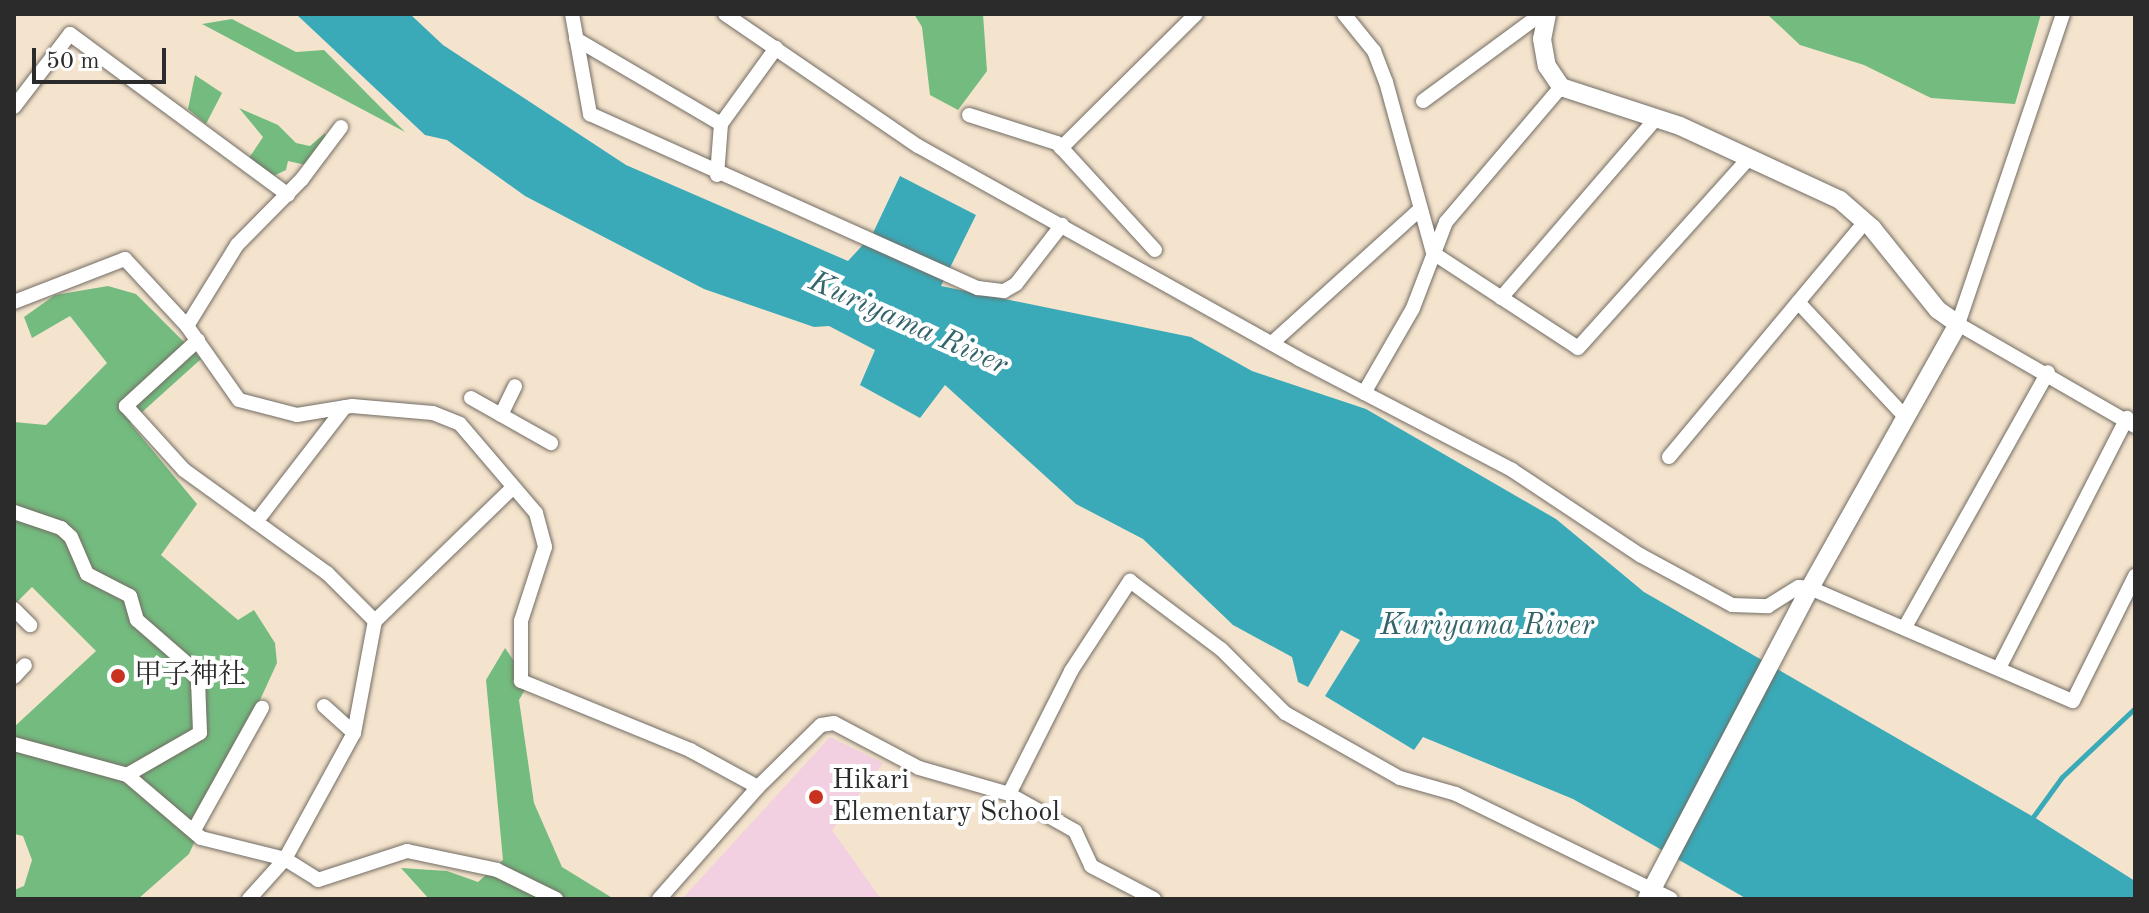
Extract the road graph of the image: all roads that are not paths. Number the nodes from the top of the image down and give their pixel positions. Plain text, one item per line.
1 (726, 14) edge
2 (1196, 14) edge
3 (1344, 14) edge
4 (1544, 14) edge
5 (2063, 14) edge
6 (573, 15) edge
7 (576, 39) junction
8 (776, 48) junction
9 (1561, 87) junction
10 (1423, 101) dead end
11 (14, 107) edge
12 (969, 115) dead end
13 (1657, 117) junction
14 (721, 124) junction
15 (341, 127) dead end
16 (1061, 148) junction
17 (1749, 158) junction
18 (717, 175) junction
19 (288, 195) junction
20 (1418, 211) junction
21 (1865, 222) junction
22 (1062, 225) junction
23 (1155, 250) dead end
24 (1433, 253) junction
25 (1501, 298) junction
26 (14, 302) edge
27 (1798, 302) junction
28 (1958, 324) junction
29 (187, 326) junction
30 (198, 340) junction
31 (1272, 343) junction
32 (2048, 372) junction
33 (515, 386) dead end
34 (1364, 393) junction
35 (471, 398) dead end
36 (345, 407) junction
37 (501, 415) junction
38 (1906, 418) junction
39 (2131, 422) edge
40 (551, 443) dead end
41 (1669, 457) dead end
42 (511, 489) junction
43 (14, 512) edge
44 (256, 522) junction
45 (2135, 576) edge
46 (1810, 588) junction
47 (14, 609) edge
48 (375, 621) junction
49 (30, 625) dead end
50 (1905, 627) junction
51 (25, 665) dead end
52 (1999, 668) junction
53 (14, 677) edge
54 (324, 706) dead end
55 (262, 708) dead end
56 (354, 733) junction
57 (14, 744) edge
58 (127, 775) junction
59 (758, 787) junction
60 (1009, 794) junction
61 (194, 830) junction
62 (285, 859) junction
63 (1650, 895) edge
64 (249, 899) edge
65 (556, 899) edge
66 (659, 899) edge
67 (1154, 899) edge
68 (1671, 899) edge

1 - 8 street
2 - 16 street
3 - 20 street
4 - 9 street
4 - 10 street
5 - 28 street
6 - 7 street
7 - 14 street
7 - 18 street
8 - 14 street
8 - 22 street
9 - 13 street
9 - 24 street
11 - 19 street
12 - 16 street
13 - 17 street
13 - 25 street
14 - 18 street
15 - 19 street
16 - 23 street
17 - 21 street
17 - 25 street
18 - 22 street
19 - 29 street
20 - 24 street
20 - 31 street
21 - 27 street
21 - 28 street
22 - 31 street
24 - 25 street
24 - 34 street
26 - 29 street
27 - 38 street
27 - 41 street
28 - 32 street
28 - 38 street
29 - 30 street
30 - 36 street
30 - 44 street
31 - 34 street
32 - 39 street
32 - 50 street
33 - 37 street
34 - 46 street
35 - 37 street
36 - 42 street
36 - 44 street
37 - 40 street
38 - 46 street
39 - 52 street
42 - 48 street
42 - 59 street
43 - 58 street
44 - 48 street
45 - 52 street
46 - 50 street
46 - 63 street
47 - 49 street
48 - 56 street
50 - 52 street
51 - 53 street
54 - 56 street
55 - 61 street
56 - 62 street
57 - 58 street
58 - 61 street
59 - 60 street
59 - 66 street
60 - 63 street
60 - 67 street
61 - 62 street
62 - 64 street
62 - 65 street
63 - 68 street

